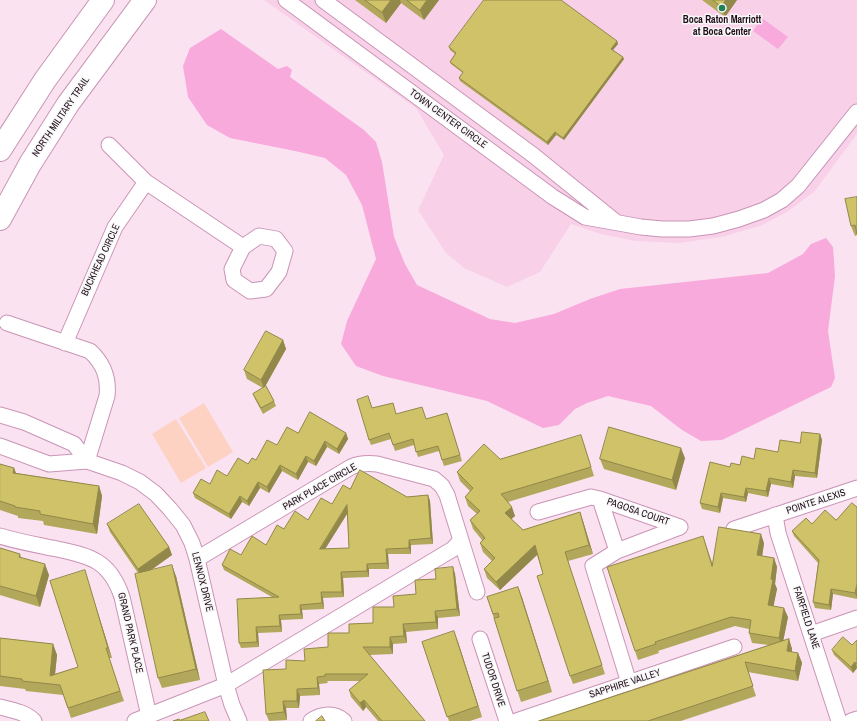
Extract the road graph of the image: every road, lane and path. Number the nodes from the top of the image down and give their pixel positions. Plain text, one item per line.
1 (103, 0) edge
2 (145, 0) edge
3 (286, 0) edge
4 (323, 0) edge
5 (857, 112) edge
6 (109, 145) dead end
7 (0, 150) edge
8 (146, 182) junction
9 (0, 219) edge
10 (617, 223) junction
11 (243, 247) dead end
12 (8, 323) dead end
13 (65, 343) junction
14 (0, 415) edge
15 (0, 446) edge
16 (86, 461) junction
17 (857, 488) edge
18 (600, 499) junction
19 (538, 512) dead end
20 (774, 515) junction
21 (734, 529) edge
22 (0, 536) edge
23 (461, 540) junction
24 (617, 551) junction
25 (197, 559) junction
26 (477, 592) dead end
27 (857, 618) edge
28 (811, 634) junction
29 (480, 638) dead end
30 (734, 647) dead end
31 (629, 683) junction
32 (226, 685) junction
33 (0, 707) edge
34 (142, 719) edge
35 (857, 719) edge
36 (34, 721) edge
37 (239, 721) edge
38 (311, 721) edge
39 (344, 721) edge
40 (507, 721) edge
41 (516, 721) edge
42 (839, 721) edge
43 (851, 721) edge

1 - 7 main road
2 - 9 main road, NORTH MILITARY TRAIL
3 - 10 street, TOWN CENTER CIRCLE
4 - 10 street, TOWN CENTER CIRCLE
5 - 10 street, TOWN CENTER CIRCLE
6 - 8 street
8 - 11 street
8 - 13 street, BUCKHEAD CIRCLE
12 - 13 street
13 - 16 street
14 - 16 street
15 - 16 street, LENNOX DRIVE
16 - 25 street, LENNOX DRIVE
17 - 20 street, POINTE ALEXIS
18 - 19 street, PAGOSA COURT
18 - 24 street, PAGOSA COURT
18 - 24 street, PAGOSA COURT
20 - 21 street, POINTE ALEXIS
20 - 28 street, FAIRFIELD LANE
22 - 34 street, GRAND PARK PLACE
23 - 25 street, PARK PLACE CIRCLE
23 - 26 street, PARK PLACE CIRCLE
23 - 32 street
24 - 31 street, PAGOSA COURT
25 - 32 street, LENNOX DRIVE
27 - 28 street
28 - 42 street, FAIRFIELD LANE
29 - 40 street, TUDOR DRIVE
30 - 31 street, SAPPHIRE VALLEY
31 - 41 street, SAPPHIRE VALLEY
32 - 34 street, GRAND PARK PLACE
32 - 37 street, LENNOX DRIVE
33 - 36 street
35 - 43 street
38 - 39 street

